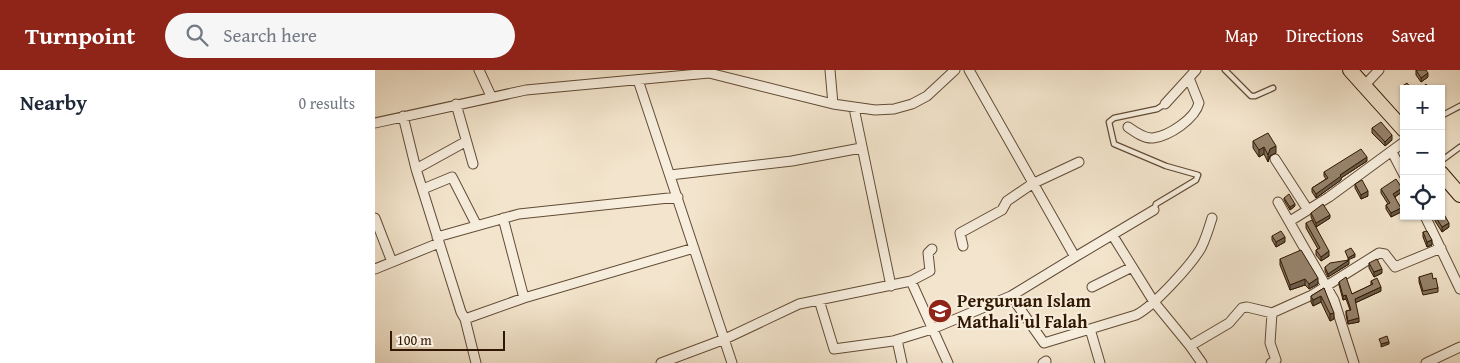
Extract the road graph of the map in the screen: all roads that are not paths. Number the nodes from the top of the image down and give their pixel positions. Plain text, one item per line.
1 (479, 70) edge
2 (830, 70) edge
3 (955, 70) edge
4 (969, 70) edge
5 (1196, 70) edge
6 (1225, 70) edge
7 (1350, 70) edge
8 (1379, 70) edge
9 (671, 73) edge
10 (1189, 78) junction
11 (638, 80) junction
12 (1364, 86) junction
13 (1273, 88) dead end
14 (491, 96) junction
15 (456, 104) junction
16 (833, 104) junction
17 (1165, 104) joint
18 (1460, 106) edge
19 (854, 108) junction
20 (1445, 114) edge
21 (403, 116) junction
22 (375, 123) edge
23 (1400, 126) edge
24 (1128, 127) dead end
25 (465, 142) junction
26 (1400, 145) edge
27 (1460, 147) edge
28 (861, 148) junction
29 (1392, 152) junction
30 (1445, 158) edge
31 (1275, 159) dead end
32 (1079, 162) dead end
33 (473, 164) dead end
34 (1400, 167) edge
35 (416, 169) junction
36 (670, 175) junction
37 (1443, 175) edge
38 (1032, 184) junction
39 (423, 188) junction
40 (1460, 193) edge
41 (678, 197) junction
42 (1278, 202) dead end
43 (1154, 210) joint
44 (1308, 210) junction
45 (503, 218) junction
46 (1212, 218) dead end
47 (1427, 220) edge
48 (1290, 221) junction
49 (376, 222) edge
50 (476, 224) junction
51 (1113, 236) junction
52 (438, 240) junction
53 (963, 246) dead end
54 (694, 248) junction
55 (1441, 248) junction
56 (932, 249) dead end
57 (1075, 257) junction
58 (392, 262) junction
59 (1132, 267) junction
60 (375, 269) edge
61 (911, 281) junction
62 (891, 286) junction
63 (1327, 286) junction
64 (1092, 287) dead end
65 (1460, 289) edge
66 (1011, 296) junction
67 (524, 298) junction
68 (819, 300) junction
69 (1154, 302) junction
70 (1272, 313) junction
71 (465, 319) junction
72 (931, 329) junction
73 (1090, 329) junction
74 (725, 338) junction
75 (897, 340) junction
76 (1190, 346) junction
77 (1460, 347) edge
78 (686, 359) edge
79 (475, 363) edge
80 (661, 363) edge
81 (732, 363) edge
82 (902, 363) edge
83 (948, 363) edge
84 (1100, 363) edge
85 (1202, 363) edge
86 (1271, 363) edge
87 (1354, 363) edge
88 (1425, 363) edge

1 - 14 street
2 - 16 street
3 - 19 street
4 - 38 street
5 - 10 street
6 - 13 lane
7 - 12 main road
8 - 12 street
9 - 11 street
9 - 16 street
10 - 17 street
10 - 24 street
11 - 14 street
11 - 36 street
12 - 23 main road
14 - 15 street
15 - 21 street
15 - 25 street
16 - 19 street
17 - 43 lane
18 - 20 lane
19 - 28 street
21 - 22 street
21 - 35 street
25 - 33 street
25 - 35 street
26 - 29 street
27 - 30 lane
28 - 36 street
28 - 62 street
29 - 34 street
29 - 44 street
31 - 44 street
32 - 38 street
35 - 39 street
36 - 41 street
37 - 40 main road
38 - 53 street
38 - 57 street
39 - 50 street
39 - 52 street
41 - 45 street
41 - 54 street
42 - 48 street
43 - 51 street
44 - 48 street
45 - 50 street
45 - 67 street
46 - 69 street
47 - 55 street
48 - 63 street
49 - 58 street
50 - 52 street
51 - 57 street
51 - 59 street
52 - 58 street
52 - 71 street
54 - 67 street
54 - 74 street
55 - 63 street
55 - 65 street
56 - 61 street
57 - 66 street
58 - 60 street
59 - 64 street
59 - 69 street
61 - 62 street
61 - 72 street
62 - 68 street
63 - 70 street
63 - 87 street
66 - 72 street
66 - 73 street
67 - 71 street
68 - 74 street
68 - 75 street
69 - 73 street
69 - 76 street
70 - 76 street
70 - 86 street
71 - 79 street
72 - 75 street
72 - 83 street
73 - 84 street
74 - 78 street
74 - 81 street
75 - 82 street
76 - 85 street
77 - 88 street
78 - 80 street

